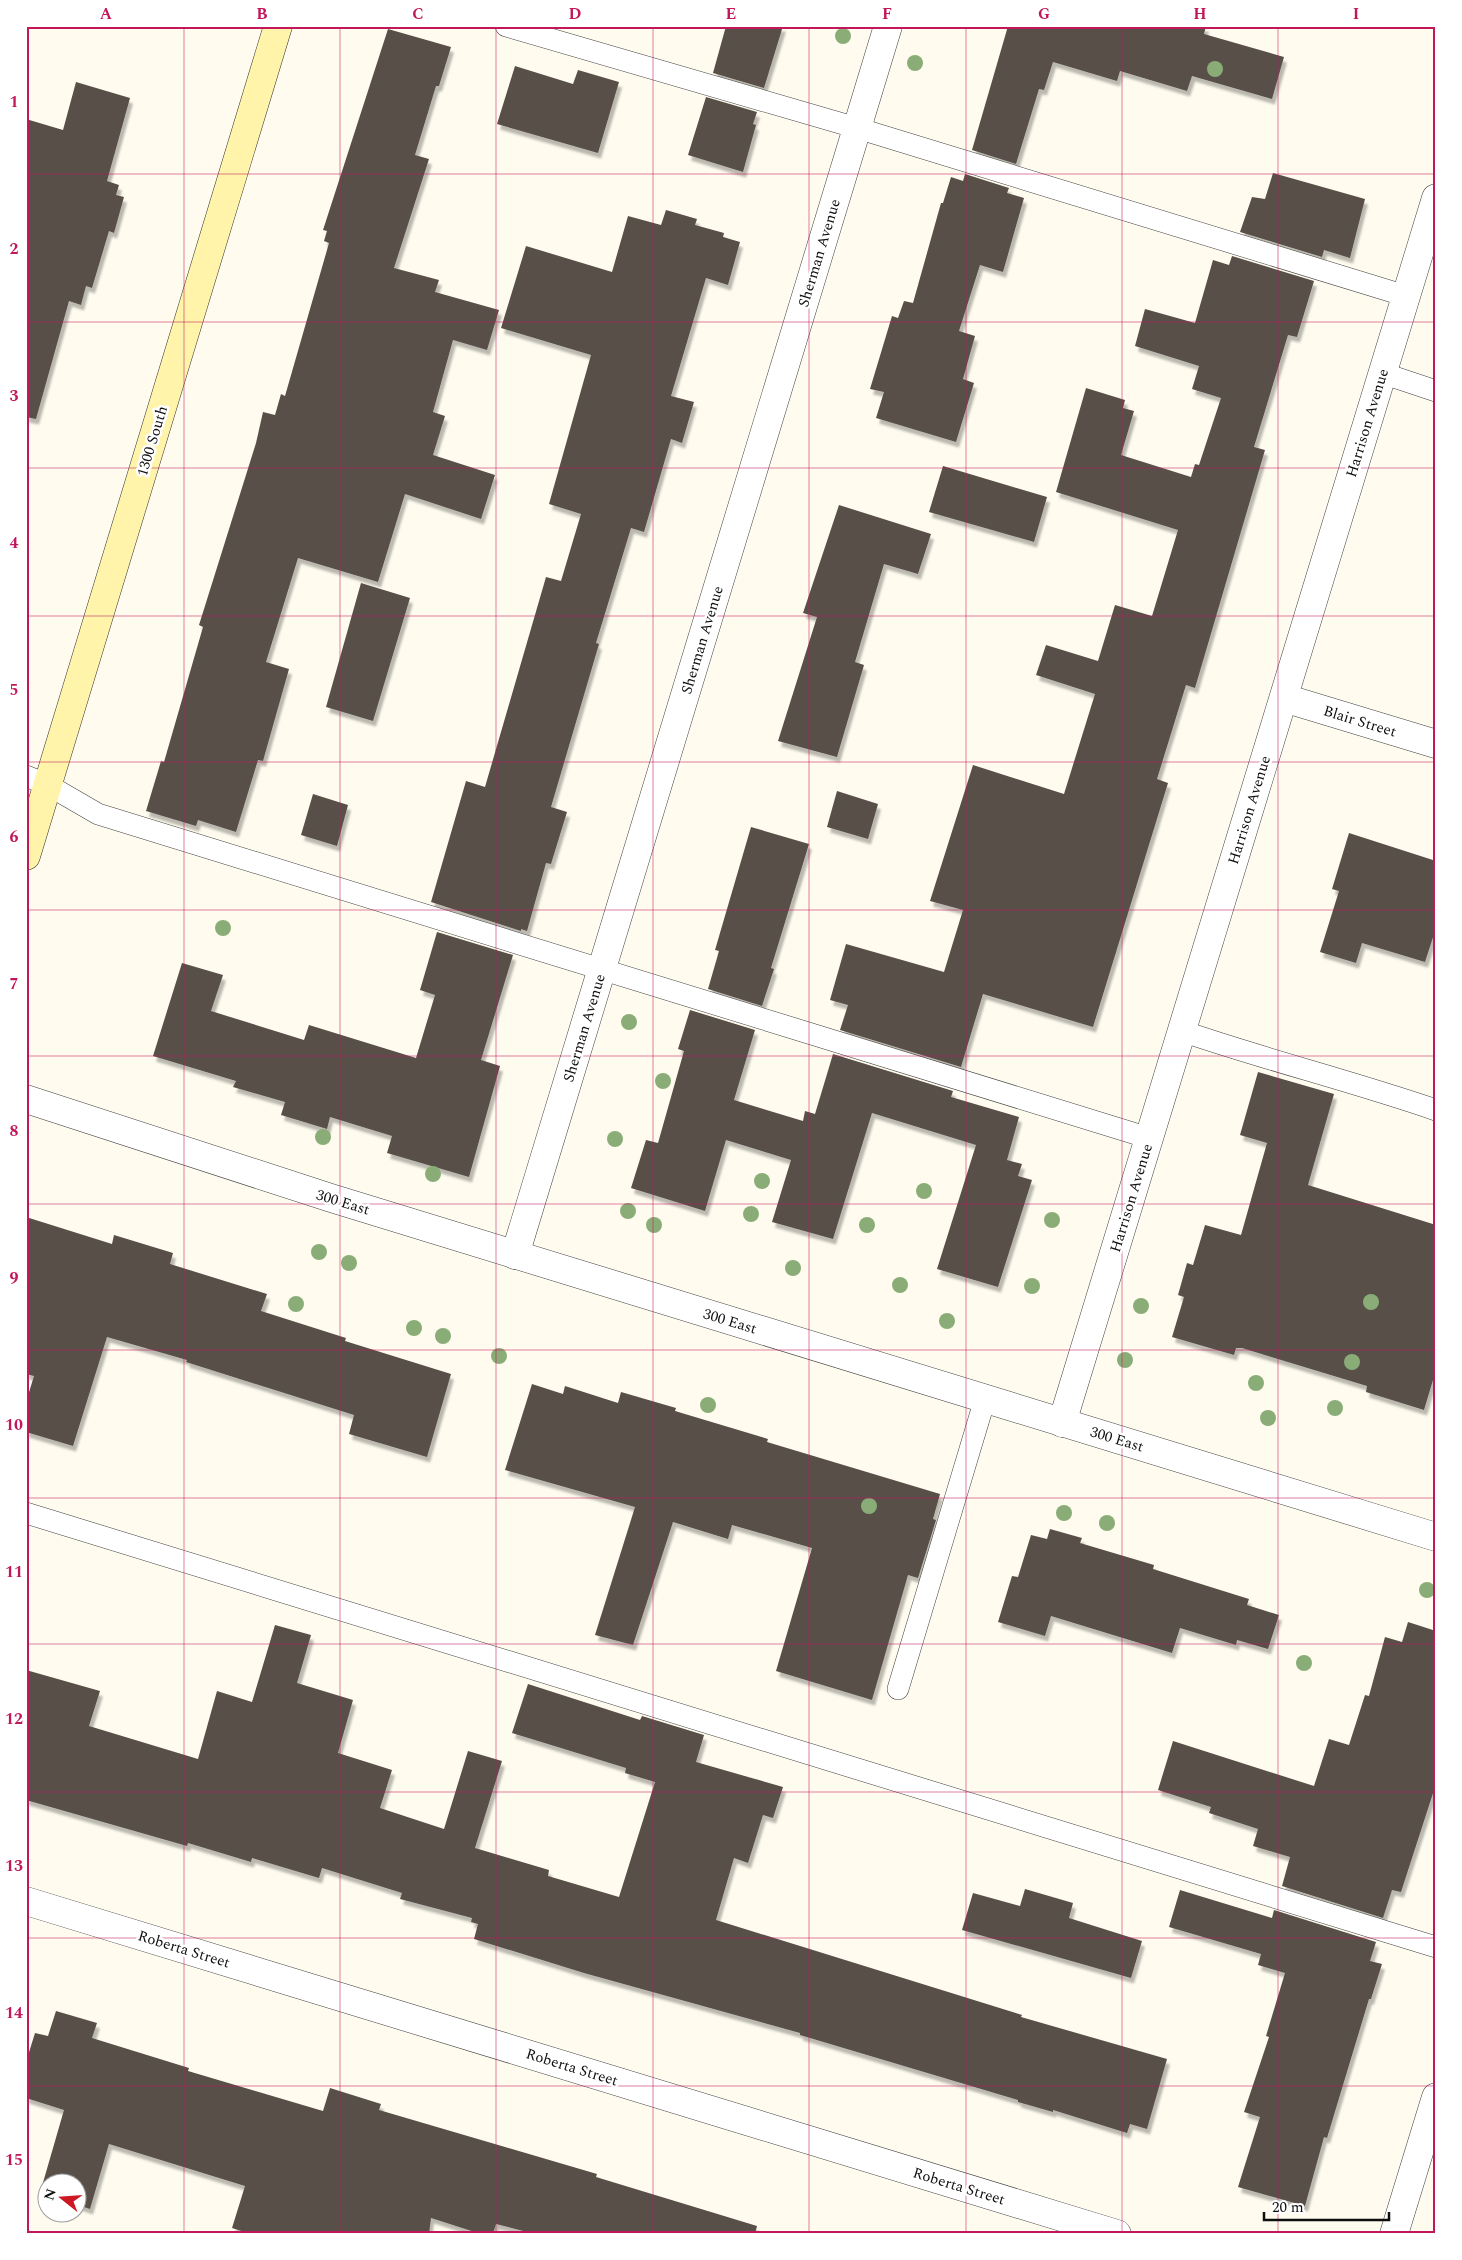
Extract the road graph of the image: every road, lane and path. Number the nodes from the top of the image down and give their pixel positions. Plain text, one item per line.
1 (278, 26) edge
2 (506, 26) edge
3 (888, 26) edge
4 (858, 128) junction
5 (1436, 198) edge
6 (1406, 296) junction
7 (1382, 373) junction
8 (1436, 391) edge
9 (1284, 698) junction
10 (1436, 744) edge
11 (37, 780) edge
12 (26, 856) edge
13 (602, 969) junction
14 (1182, 1031) junction
15 (26, 1100) edge
16 (1436, 1110) edge
17 (1149, 1138) junction
18 (515, 1255) junction
19 (986, 1399) junction
20 (1062, 1422) junction
21 (26, 1513) edge
22 (1436, 1537) edge
23 (898, 1689) dead end
24 (26, 1901) edge
25 (1436, 1947) edge
26 (1436, 2097) edge
27 (1117, 2234) edge
28 (1394, 2234) edge

1 - 11 main road, 1300 South
2 - 4 lane
3 - 4 street, Sherman Avenue
4 - 6 lane
4 - 13 street, Sherman Avenue
5 - 6 street, Harrison Avenue
6 - 7 street, Harrison Avenue
7 - 8 lane
7 - 9 street, Harrison Avenue
9 - 10 street, Blair Street
9 - 14 street, Harrison Avenue
11 - 12 main road, 1300 South
11 - 13 lane
13 - 17 lane
13 - 18 street, Sherman Avenue
14 - 16 lane
14 - 17 street, Harrison Avenue
15 - 18 street, 300 East
17 - 20 street, Harrison Avenue
18 - 19 street, 300 East
19 - 20 street, 300 East
19 - 23 lane
20 - 22 street, 300 East
21 - 25 lane
24 - 27 street, Roberta Street
26 - 28 street

